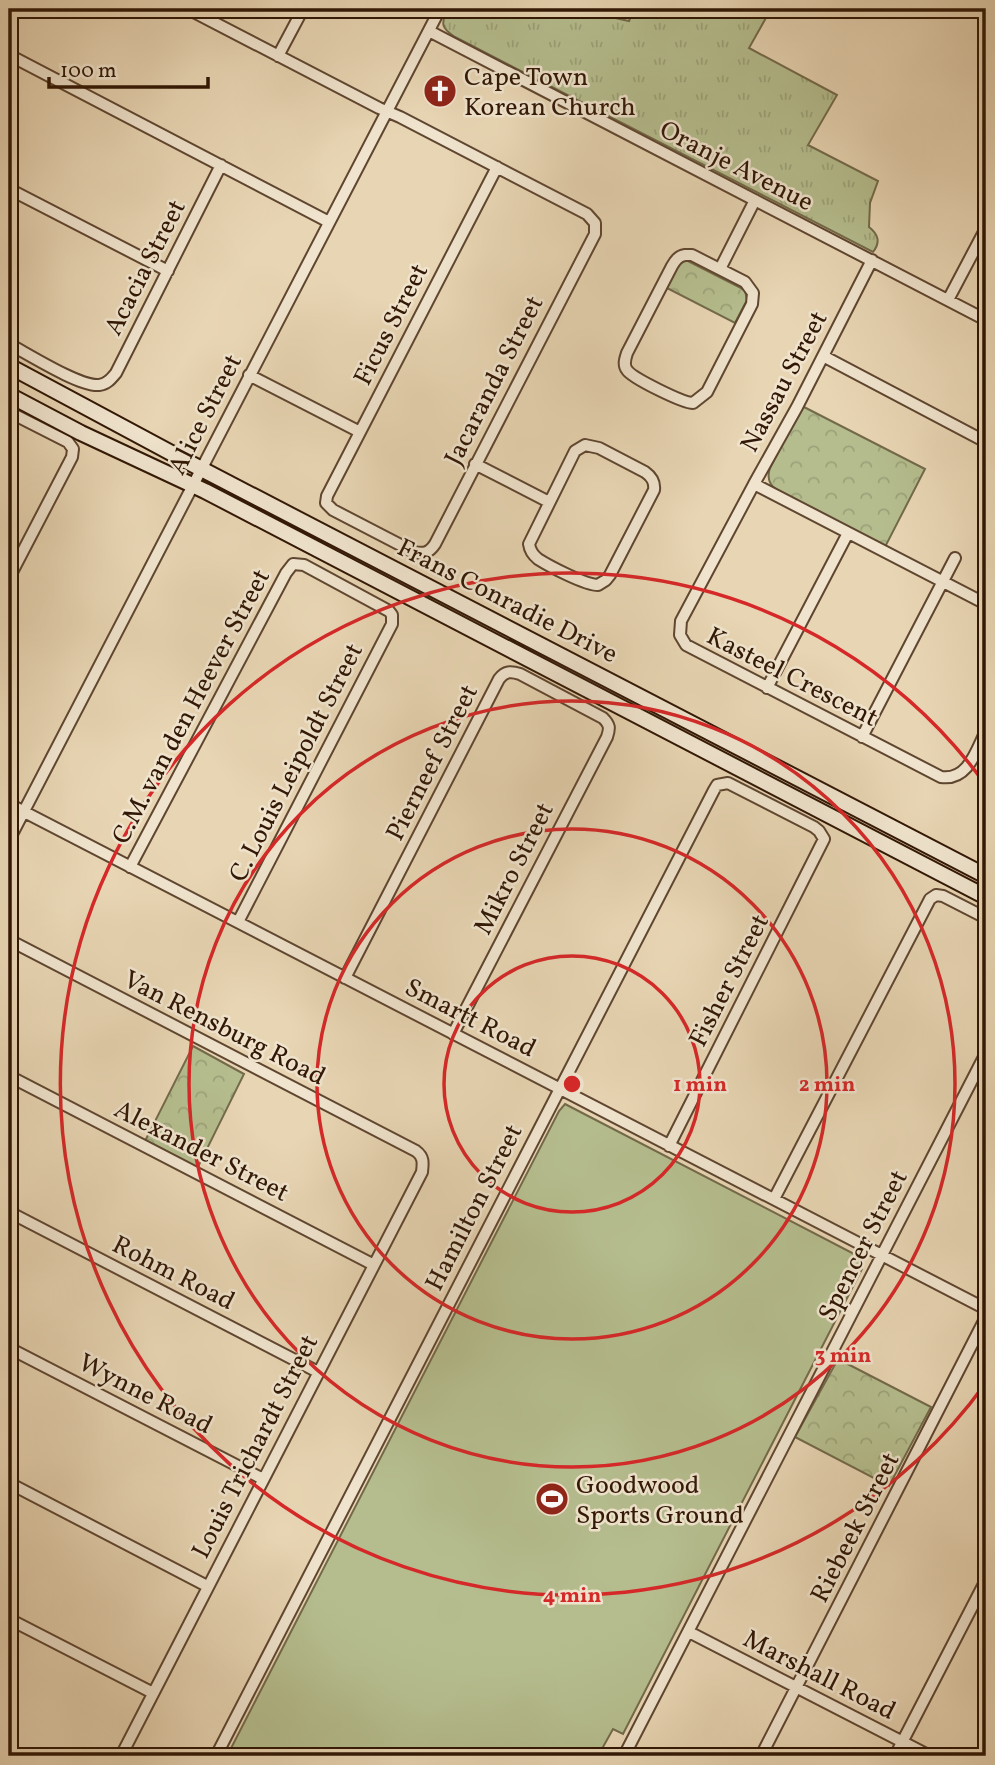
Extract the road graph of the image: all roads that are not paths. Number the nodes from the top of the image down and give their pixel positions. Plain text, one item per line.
1 (188, 9) edge
2 (303, 9) edge
3 (440, 9) edge
4 (429, 30) junction
5 (9, 55) edge
6 (278, 56) junction
7 (386, 111) junction
8 (221, 165) junction
9 (497, 167) junction
10 (9, 189) edge
11 (755, 200) junction
12 (329, 222) junction
13 (986, 228) edge
14 (872, 260) junction
15 (720, 269) junction
16 (168, 271) junction
17 (948, 300) junction
18 (986, 320) edge
19 (9, 344) edge
20 (823, 356) junction
21 (9, 366) edge
22 (249, 375) junction
23 (9, 395) edge
24 (9, 412) edge
25 (360, 432) junction
26 (986, 442) edge
27 (475, 464) junction
28 (201, 469) junction
29 (754, 484) junction
30 (192, 486) junction
31 (550, 502) junction
32 (848, 533) junction
33 (427, 552) joint
34 (955, 558) dead end
35 (9, 578) edge
36 (942, 582) junction
37 (986, 604) edge
38 (393, 624) joint
39 (767, 688) junction
40 (609, 723) joint
41 (985, 736) edge
42 (862, 737) junction
43 (9, 804) edge
44 (23, 811) junction
45 (823, 835) joint
46 (9, 840) edge
47 (131, 867) junction
48 (986, 876) edge
49 (986, 897) edge
50 (986, 918) edge
51 (238, 922) junction
52 (9, 940) edge
53 (345, 978) junction
54 (453, 1034) junction
55 (986, 1053) edge
56 (9, 1076) edge
57 (559, 1088) junction
58 (668, 1146) junction
59 (421, 1155) joint
60 (774, 1199) junction
61 (9, 1212) edge
62 (882, 1256) junction
63 (374, 1265) junction
64 (986, 1309) edge
65 (986, 1317) edge
66 (9, 1348) edge
67 (318, 1372) junction
68 (263, 1479) junction
69 (9, 1483) edge
70 (986, 1580) edge
71 (208, 1586) junction
72 (9, 1619) edge
73 (690, 1632) junction
74 (797, 1688) junction
75 (153, 1693) junction
76 (903, 1742) junction
77 (121, 1756) edge
78 (216, 1756) edge
79 (624, 1756) edge
80 (761, 1756) edge
81 (895, 1756) edge
82 (930, 1756) edge

1 - 6 street
2 - 6 street
3 - 4 street, Alice Street
4 - 7 street, Alice Street
4 - 11 street, Oranje Avenue
5 - 8 street
6 - 7 street
7 - 9 street
7 - 12 street, Alice Street
8 - 12 street
8 - 16 street, Acacia Street
9 - 25 street, Ficus Street
9 - 27 street, Jacaranda Street
10 - 16 street
11 - 14 street, Oranje Avenue
11 - 15 street
12 - 22 street, Alice Street
13 - 17 street
14 - 17 street, Oranje Avenue
14 - 20 street, Nassau Street
15 - 15 street
16 - 19 street, Acacia Street
17 - 18 street, Oranje Avenue
20 - 26 street
20 - 29 street, Nassau Street
21 - 28 main road, Frans Conradie Drive
22 - 25 street
22 - 28 street, Alice Street
23 - 30 main road, Frans Conradie Drive
24 - 35 street
25 - 33 street, Ficus Street
27 - 31 street
27 - 33 street, Jacaranda Street
28 - 30 street, Alice Street
28 - 48 main road, Frans Conradie Drive
29 - 32 street, Nassau Street
29 - 39 street, Kasteel Crescent
30 - 44 street, Alice Street
30 - 49 main road, Frans Conradie Drive
31 - 31 street
32 - 36 street, Nassau Street
32 - 39 street
34 - 36 street
36 - 37 street, Nassau Street
36 - 42 street
38 - 47 street, C.M. van den Heever Street
38 - 51 street, C. Louis Leipoldt Street
39 - 42 street, Kasteel Crescent
40 - 53 street, Pierneef Street
40 - 54 street, Mikro Street
41 - 42 street, Kasteel Crescent
43 - 44 street, Smartt Road
44 - 46 street, Alice Street
44 - 47 street, Smartt Road
45 - 57 street, Hamilton Street
45 - 58 street, Fisher Street
47 - 51 street, Smartt Road
50 - 60 street
51 - 53 street, Smartt Road
52 - 59 street, Van Rensburg Road
53 - 54 street, Smartt Road
54 - 57 street, Smartt Road
55 - 62 street, Spencer Street
56 - 63 street, Alexander Street
57 - 58 street, Smartt Road
57 - 78 street, Hamilton Street
58 - 60 street, Smartt Road
59 - 63 street, Louis Trichardt Street
60 - 62 street, Smartt Road
61 - 67 street, Rohm Road
62 - 64 street, Smartt Road
62 - 73 street, Spencer Street
63 - 67 street, Louis Trichardt Street
65 - 74 street, Riebeek Street
66 - 68 street, Wynne Road
67 - 68 street, Louis Trichardt Street
68 - 71 street, Louis Trichardt Street
69 - 71 street
70 - 76 street
71 - 75 street, Louis Trichardt Street
72 - 75 street
73 - 74 street, Marshall Road
73 - 79 street, Spencer Street
74 - 76 street, Marshall Road
74 - 80 street, Riebeek Street
75 - 77 street, Louis Trichardt Street
76 - 81 street
76 - 82 street, Marshall Road

